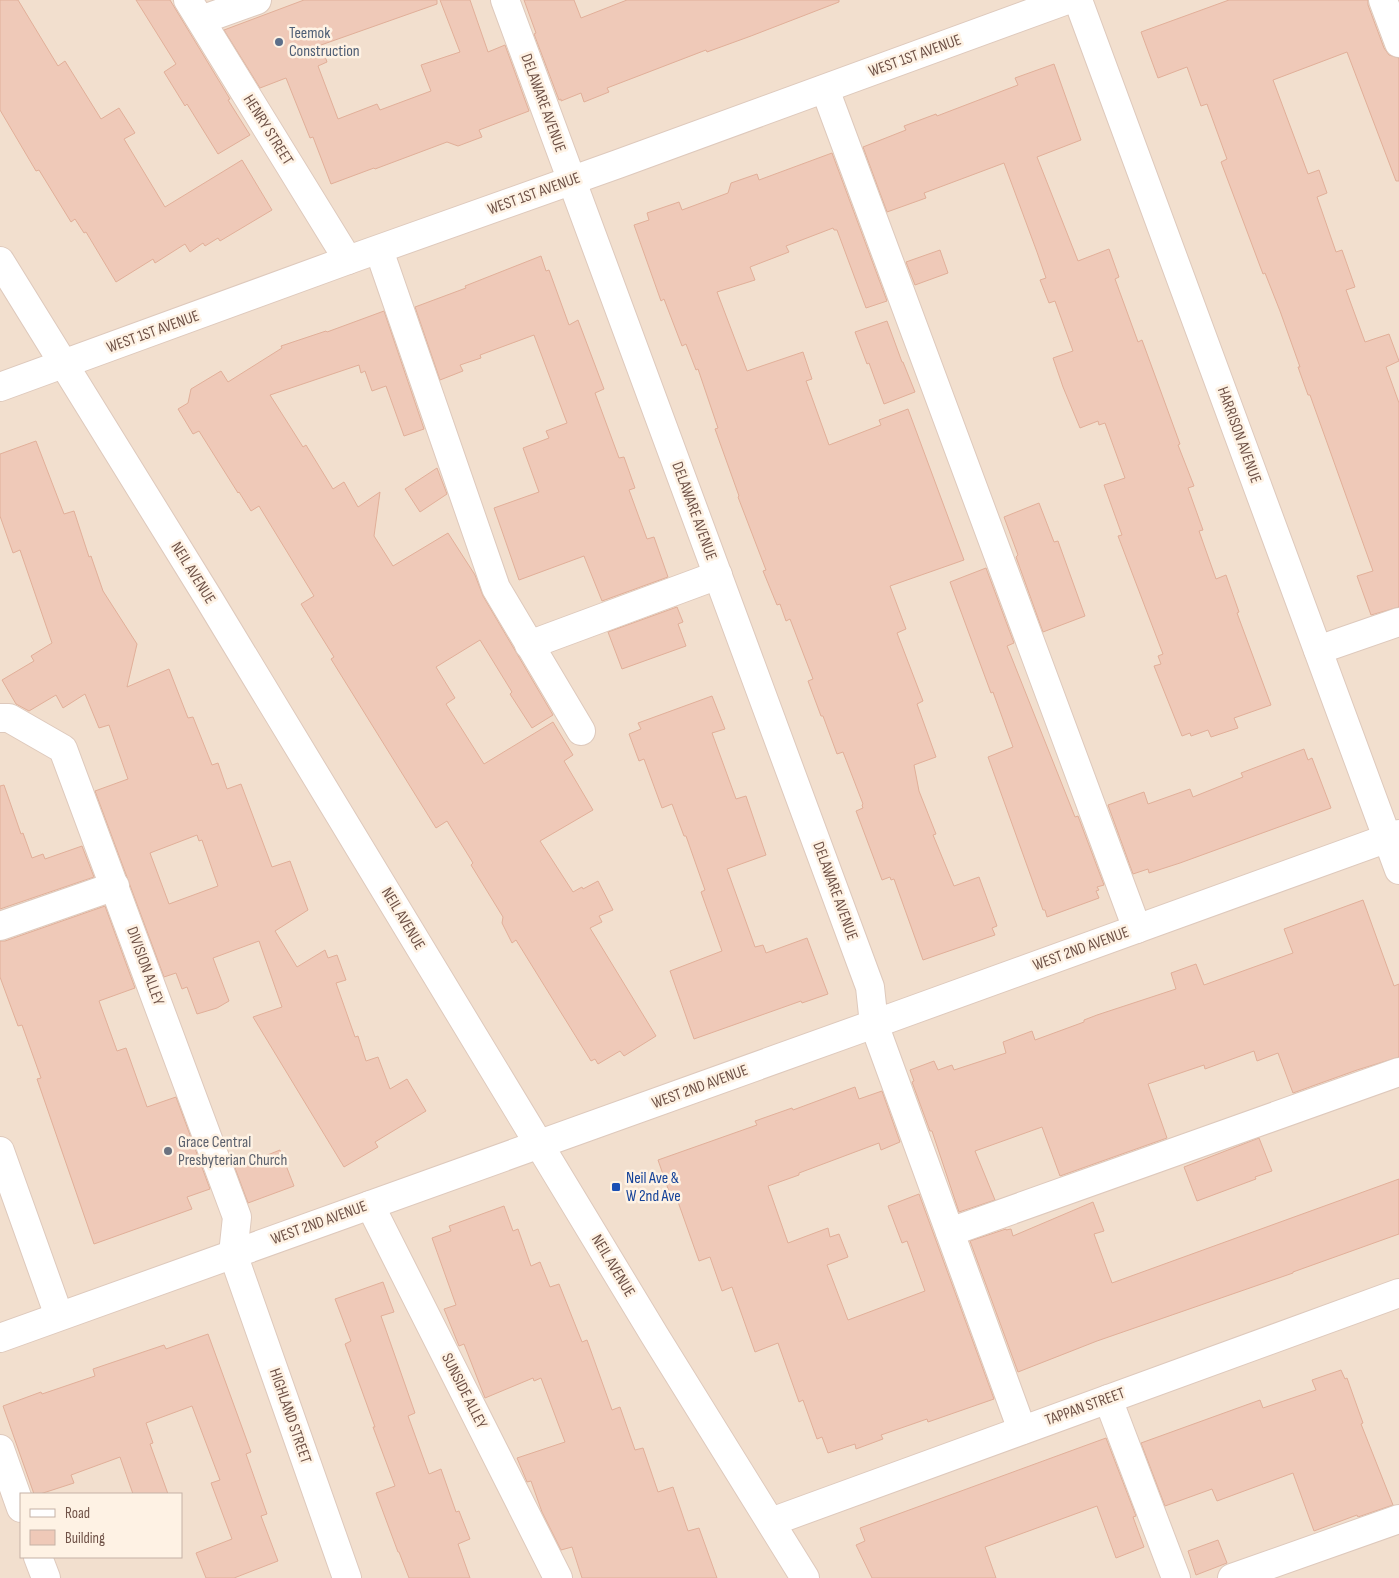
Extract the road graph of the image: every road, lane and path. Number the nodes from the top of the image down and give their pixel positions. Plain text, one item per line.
1 (257, 0) edge
2 (505, 0) edge
3 (1067, 0) edge
4 (1078, 0) edge
5 (1383, 0) edge
6 (194, 10) edge
7 (1399, 43) edge
8 (825, 88) junction
9 (572, 181) junction
10 (378, 250) junction
11 (348, 260) junction
12 (0, 261) edge
13 (64, 364) junction
14 (0, 387) edge
15 (718, 575) junction
16 (1399, 622) edge
17 (529, 645) junction
18 (1318, 650) junction
19 (0, 718) edge
20 (581, 731) dead end
21 (1393, 836) edge
22 (1399, 870) edge
23 (115, 886) junction
24 (0, 926) edge
25 (1137, 929) junction
26 (874, 1024) junction
27 (1399, 1072) edge
28 (539, 1144) junction
29 (0, 1151) edge
30 (370, 1205) junction
31 (950, 1232) junction
32 (233, 1254) junction
33 (1399, 1293) edge
34 (59, 1316) junction
35 (0, 1338) edge
36 (1108, 1399) junction
37 (1022, 1430) junction
38 (0, 1449) edge
39 (20, 1505) edge
40 (1399, 1519) edge
41 (771, 1522) junction
42 (38, 1558) edge
43 (46, 1578) edge
44 (347, 1578) edge
45 (558, 1578) edge
46 (806, 1578) edge
47 (1176, 1578) edge
48 (1232, 1578) edge

1 - 6 street
2 - 9 street, DELAWARE AVENUE
3 - 8 street, WEST 1ST AVENUE
4 - 18 street, HARRISON AVENUE
5 - 7 street
6 - 11 street, HENRY STREET
8 - 9 street, WEST 1ST AVENUE
8 - 25 street
9 - 10 street, WEST 1ST AVENUE
9 - 15 street, DELAWARE AVENUE
10 - 11 street, WEST 1ST AVENUE
10 - 17 street
11 - 13 street, WEST 1ST AVENUE
12 - 13 street, NEIL AVENUE
13 - 14 street, WEST 1ST AVENUE
13 - 28 street, NEIL AVENUE
15 - 17 street
15 - 26 street, DELAWARE AVENUE
16 - 18 street
17 - 20 street
18 - 21 street, HARRISON AVENUE
19 - 23 street, DIVISION ALLEY
21 - 22 street, HARRISON AVENUE
21 - 25 street, WEST 2ND AVENUE
23 - 24 street
23 - 32 street, DIVISION ALLEY
25 - 26 street, WEST 2ND AVENUE
26 - 28 street, WEST 2ND AVENUE
26 - 31 street, DELAWARE AVENUE
27 - 31 street
28 - 30 street, WEST 2ND AVENUE
28 - 41 street, NEIL AVENUE
29 - 34 street
30 - 32 street, WEST 2ND AVENUE
30 - 45 street, SUNSIDE ALLEY
31 - 37 street, DELAWARE AVENUE
32 - 34 street, WEST 2ND AVENUE
32 - 44 street, HIGHLAND STREET
33 - 36 street, TAPPAN STREET
34 - 35 street, WEST 2ND AVENUE
36 - 37 street, TAPPAN STREET
36 - 47 street
37 - 41 street, TAPPAN STREET
38 - 39 street
40 - 48 street
41 - 46 street, NEIL AVENUE
42 - 43 street

